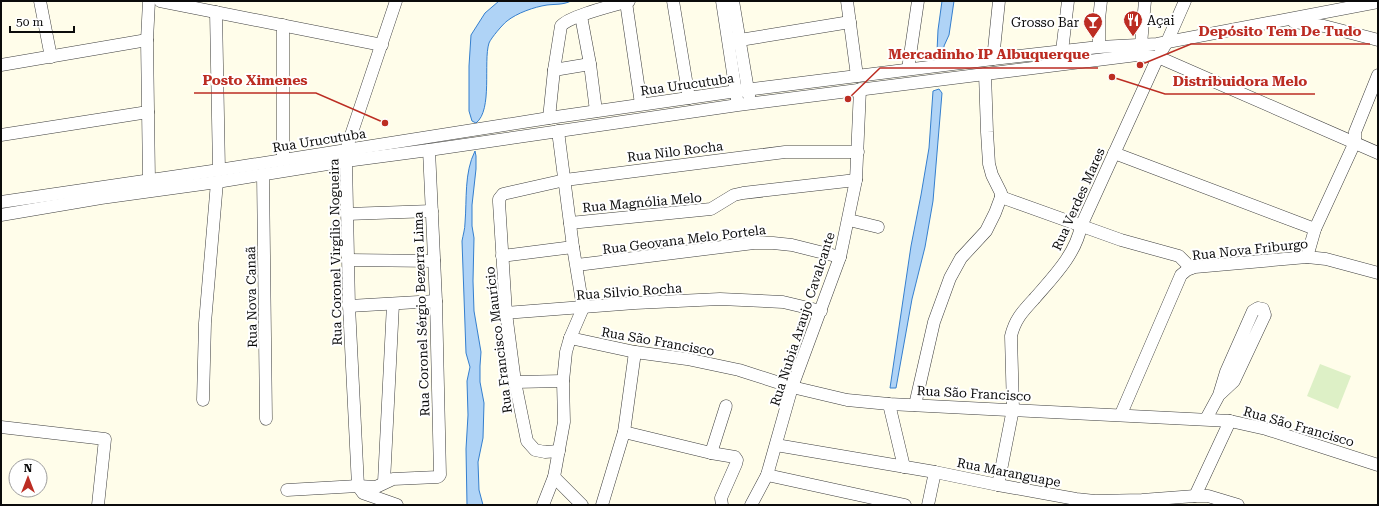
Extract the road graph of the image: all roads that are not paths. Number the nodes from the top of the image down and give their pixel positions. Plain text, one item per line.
1 (40, 1) edge
2 (149, 1) edge
3 (160, 1) edge
4 (396, 1) edge
5 (627, 1) edge
6 (672, 1) edge
7 (722, 1) edge
8 (733, 1) edge
9 (847, 1) edge
10 (918, 1) edge
11 (999, 1) edge
12 (1067, 1) edge
13 (1102, 1) edge
14 (1144, 1) edge
15 (1185, 1) edge
16 (1378, 2) edge
17 (216, 12) junction
18 (581, 16) junction
19 (1285, 20) junction
20 (850, 22) junction
21 (283, 24) junction
22 (147, 40) junction
23 (1378, 40) edge
24 (735, 42) junction
25 (1167, 42) junction
26 (1141, 44) junction
27 (382, 45) junction
28 (1099, 47) junction
29 (1062, 51) junction
30 (1158, 56) junction
31 (51, 57) junction
32 (992, 59) junction
33 (590, 64) junction
34 (1, 65) edge
35 (908, 69) junction
36 (554, 70) junction
37 (985, 74) junction
38 (1378, 75) edge
39 (857, 76) junction
40 (860, 89) junction
41 (742, 90) junction
42 (689, 98) junction
43 (642, 104) junction
44 (750, 104) junction
45 (738, 105) junction
46 (148, 112) junction
47 (596, 112) junction
48 (549, 118) junction
49 (558, 131) junction
50 (1, 135) edge
51 (1355, 142) junction
52 (430, 150) junction
53 (858, 152) junction
54 (1114, 152) junction
55 (1378, 153) edge
56 (346, 156) junction
57 (284, 159) junction
58 (263, 174) junction
59 (218, 176) junction
60 (149, 180) junction
61 (565, 180) junction
62 (856, 180) junction
63 (100, 193) junction
64 (79, 196) junction
65 (1001, 197) junction
66 (499, 199) joint
67 (1, 202) edge
68 (432, 211) junction
69 (347, 214) junction
70 (1, 215) edge
71 (848, 220) junction
72 (570, 223) junction
73 (1081, 226) junction
74 (878, 227) dead end
75 (1315, 229) junction
76 (573, 247) junction
77 (502, 256) junction
78 (840, 257) junction
79 (1307, 257) junction
80 (348, 260) junction
81 (434, 261) junction
82 (577, 266) junction
83 (1191, 268) junction
84 (1378, 273) edge
85 (436, 301) junction
86 (393, 304) junction
87 (349, 306) junction
88 (583, 308) junction
89 (821, 311) junction
90 (506, 314) junction
91 (570, 338) junction
92 (1244, 347) dead end
93 (636, 352) junction
94 (563, 381) junction
95 (515, 382) junction
96 (792, 387) junction
97 (203, 400) dead end
98 (889, 404) junction
99 (915, 405) junction
100 (726, 406) dead end
101 (1014, 409) junction
102 (1121, 414) junction
103 (266, 419) dead end
104 (1206, 419) junction
105 (1230, 421) junction
106 (1, 427) edge
107 (624, 432) junction
108 (776, 445) junction
109 (559, 451) junction
110 (711, 453) junction
111 (1378, 465) edge
112 (904, 467) junction
113 (935, 472) junction
114 (768, 475) junction
115 (554, 477) junction
116 (384, 482) junction
117 (998, 485) junction
118 (358, 486) junction
119 (287, 490) dead end
120 (1195, 496) junction
121 (1171, 502) edge
122 (98, 505) edge
123 (397, 505) edge
124 (543, 505) edge
125 (582, 505) edge
126 (602, 505) edge
127 (722, 505) edge
128 (751, 505) edge
129 (905, 505) edge
130 (928, 505) edge
131 (1238, 505) edge

1 - 31 street
2 - 22 street
3 - 17 street
4 - 27 street, Rua Coronel Virgílio Nogueira
5 - 18 street
5 - 43 street
6 - 42 street
7 - 24 street
8 - 24 street
9 - 20 street
10 - 35 street
11 - 32 street
12 - 29 street
13 - 28 street
14 - 26 street
15 - 25 street
16 - 19 street, Rua Urucutuba
17 - 21 street
17 - 59 street
18 - 33 street
18 - 36 street
19 - 23 street
19 - 25 street, Rua Urucutuba
20 - 24 street
20 - 39 street
21 - 27 street
21 - 57 street
22 - 31 street
22 - 46 street
24 - 41 street
25 - 26 street, Rua Urucutuba
25 - 30 street, Rua Verdes Mares
26 - 28 street, Rua Urucutuba
27 - 56 street, Rua Coronel Virgílio Nogueira
28 - 29 street, Rua Urucutuba
29 - 32 street, Rua Urucutuba
30 - 37 street, Rua Urucutuba
30 - 51 street, Rua Urucutuba
30 - 54 street, Rua Verdes Mares
31 - 34 street
32 - 35 street, Rua Urucutuba
33 - 36 street
33 - 47 street
35 - 39 street, Rua Urucutuba
36 - 48 street
37 - 40 street, Rua Urucutuba
37 - 65 street
38 - 51 street
39 - 41 street, Rua Urucutuba
40 - 44 street, Rua Urucutuba
40 - 53 street, Rua Nubia Araujo Cavalcante
41 - 42 street, Rua Urucutuba
41 - 44 street
41 - 45 street
42 - 43 street, Rua Urucutuba
43 - 47 street, Rua Urucutuba
44 - 45 street, Rua Urucutuba
45 - 49 street, Rua Urucutuba
46 - 50 street
46 - 60 street
47 - 48 street, Rua Urucutuba
48 - 56 street, Rua Urucutuba
49 - 52 street, Rua Urucutuba
49 - 61 street
51 - 55 street, Rua Urucutuba
51 - 75 street
52 - 56 street, Rua Urucutuba
52 - 68 street, Rua Coronel Sérgio Bezerra Lima
53 - 61 street, Rua Nilo Rocha
53 - 62 street, Rua Nubia Araujo Cavalcante
54 - 73 street, Rua Verdes Mares
54 - 75 street
56 - 57 street, Rua Urucutuba
56 - 58 street, Rua Urucutuba
56 - 69 street, Rua Coronel Virgílio Nogueira
57 - 59 street, Rua Urucutuba
58 - 59 street, Rua Urucutuba
58 - 103 street, Rua Nova Canaã
59 - 60 street, Rua Urucutuba
59 - 63 street, Rua Urucutuba
59 - 97 street
60 - 63 street, Rua Urucutuba
61 - 66 street, Rua Nilo Rocha
61 - 72 street
62 - 71 street, Rua Nubia Araujo Cavalcante
62 - 72 street, Rua Magnólia Melo
63 - 64 street, Rua Urucutuba
64 - 67 street, Rua Urucutuba
64 - 70 street, Rua Urucutuba
65 - 73 street
65 - 99 street
66 - 77 street, Rua Francisco Maurício
68 - 69 street
68 - 81 street, Rua Coronel Sérgio Bezerra Lima
69 - 80 street, Rua Coronel Virgílio Nogueira
71 - 74 street
71 - 78 street, Rua Nubia Araujo Cavalcante
72 - 76 street
73 - 83 street
73 - 101 street, Rua Verdes Mares
75 - 79 street
76 - 77 street
76 - 82 street
77 - 90 street, Rua Francisco Maurício
78 - 82 street, Rua Geovana Melo Portela
78 - 89 street, Rua Nubia Araujo Cavalcante
79 - 83 street, Rua Nova Friburgo
79 - 84 street, Rua Nova Friburgo
80 - 81 street
80 - 87 street, Rua Coronel Virgílio Nogueira
81 - 85 street, Rua Coronel Sérgio Bezerra Lima
82 - 88 street
83 - 102 street, Rua Nova Friburgo
85 - 86 street
85 - 116 street, Rua Coronel Sérgio Bezerra Lima
86 - 87 street
86 - 116 street
87 - 118 street, Rua Coronel Virgílio Nogueira
88 - 89 street, Rua Silvio Rocha
88 - 90 street, Rua Silvio Rocha
88 - 91 street
89 - 96 street, Rua Nubia Araujo Cavalcante
90 - 95 street, Rua Francisco Maurício
91 - 93 street, Rua São Francisco
91 - 94 street
92 - 104 street
93 - 96 street, Rua São Francisco
93 - 107 street
94 - 95 street
94 - 109 street
95 - 109 street, Rua Francisco Maurício
96 - 98 street, Rua São Francisco
96 - 108 street, Rua Nubia Araujo Cavalcante
98 - 99 street, Rua São Francisco
98 - 112 street
99 - 101 street, Rua São Francisco
100 - 110 street
101 - 102 street, Rua São Francisco
101 - 117 street, Rua Verdes Mares
102 - 104 street, Rua São Francisco
104 - 105 street, Rua São Francisco
105 - 111 street, Rua São Francisco
105 - 120 street
106 - 122 street
107 - 110 street
107 - 126 street
108 - 112 street, Rua Maranguape
108 - 114 street, Rua Nubia Araujo Cavalcante
109 - 115 street
110 - 127 street
112 - 113 street, Rua Maranguape
113 - 117 street, Rua Maranguape
113 - 130 street
114 - 128 street, Rua Nubia Araujo Cavalcante
114 - 129 street
115 - 124 street
115 - 125 street
116 - 118 street
117 - 121 street, Rua Maranguape
118 - 119 street
118 - 123 street
120 - 121 street, Rua Maranguape
120 - 131 street, Rua Maranguape

